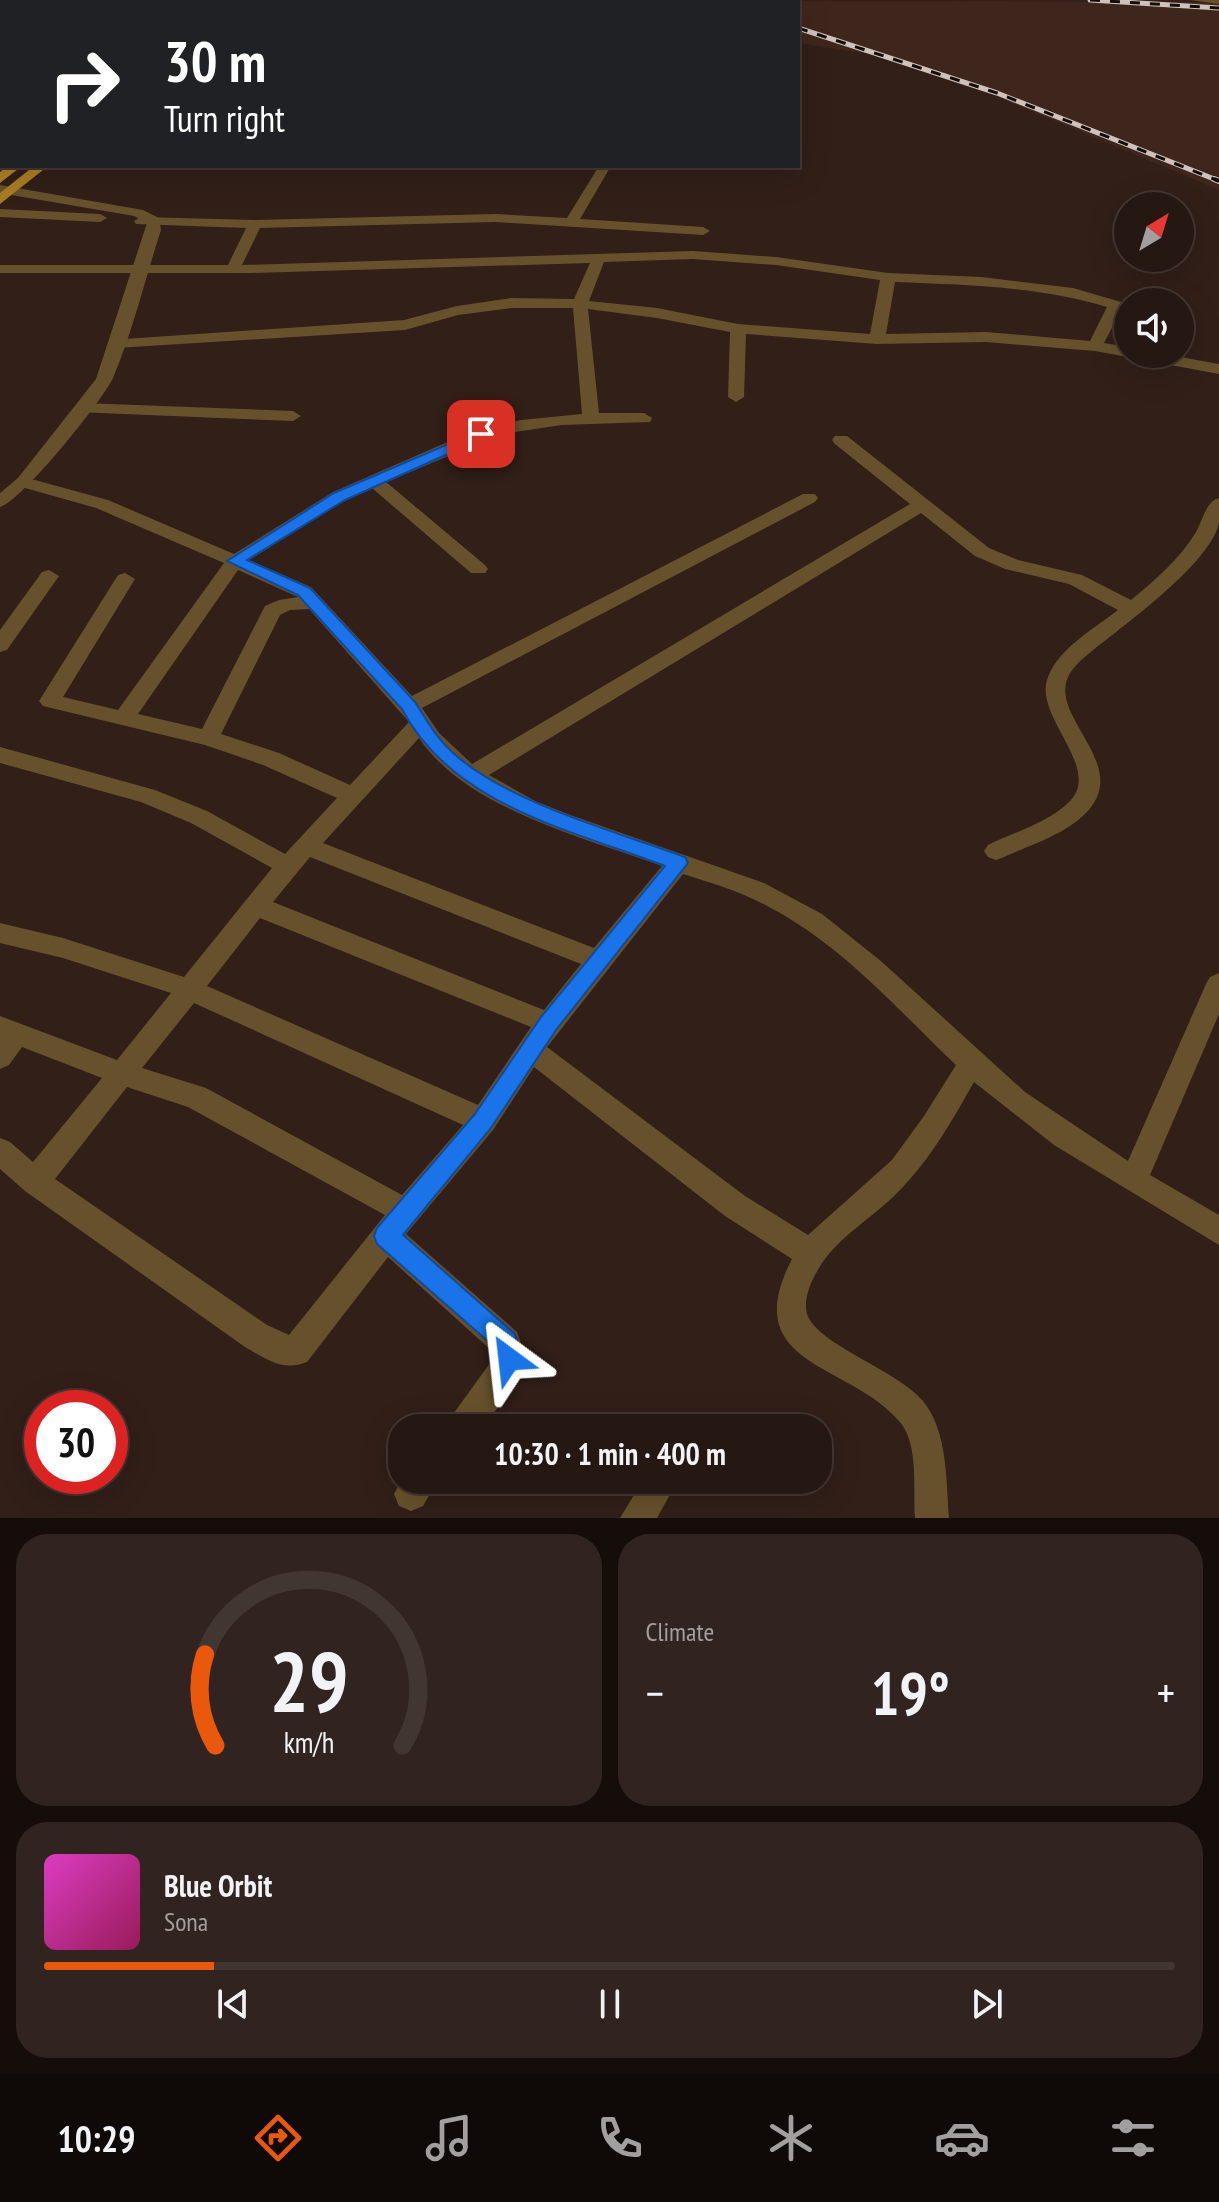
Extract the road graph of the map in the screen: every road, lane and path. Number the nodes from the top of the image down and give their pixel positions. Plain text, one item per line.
1 (1195, 0) edge
2 (1219, 1) edge
3 (40, 168) edge
4 (604, 168) edge
5 (0, 189) edge
6 (16, 190) junction
7 (0, 200) edge
8 (0, 213) edge
9 (572, 221) junction
10 (150, 224) junction
11 (255, 224) junction
12 (703, 231) dead end
13 (598, 260) junction
14 (0, 269) edge
15 (141, 269) junction
16 (233, 269) junction
17 (888, 277) junction
18 (580, 304) junction
19 (738, 329) junction
20 (877, 339) junction
21 (116, 343) junction
22 (1095, 346) junction
23 (1114, 349) edge
24 (1194, 364) edge
25 (1219, 369) edge
26 (736, 397) dead end
27 (82, 408) junction
28 (293, 416) dead end
29 (591, 417) junction
30 (644, 418) dead end
31 (841, 440) dead end
32 (374, 481) junction
33 (24, 482) junction
34 (809, 498) dead end
35 (0, 502) edge
36 (1219, 503) edge
37 (921, 505) junction
38 (235, 561) junction
39 (478, 569) dead end
40 (49, 576) dead end
41 (125, 579) dead end
42 (313, 602) junction
43 (1132, 609) junction
44 (0, 645) edge
45 (414, 715) junction
46 (123, 719) junction
47 (208, 738) junction
48 (0, 755) edge
49 (471, 775) junction
50 (353, 796) junction
51 (308, 847) junction
52 (996, 851) dead end
53 (678, 863) junction
54 (288, 866) junction
55 (256, 906) junction
56 (0, 933) edge
57 (601, 961) junction
58 (1219, 984) edge
59 (191, 989) junction
60 (549, 1023) junction
61 (9, 1030) edge
62 (530, 1049) junction
63 (0, 1057) edge
64 (972, 1062) junction
65 (120, 1073) junction
66 (483, 1121) junction
67 (0, 1151) edge
68 (1134, 1179) junction
69 (35, 1182) junction
70 (408, 1213) junction
71 (1219, 1231) edge
72 (386, 1236) junction
73 (811, 1254) junction
74 (472, 1414) edge
75 (653, 1494) edge
76 (637, 1518) edge
77 (932, 1518) edge

1 - 2 street
3 - 6 main road
4 - 9 street
5 - 6 street
6 - 7 main road
6 - 10 street
8 - 10 street
9 - 11 street
9 - 12 street
10 - 11 street
10 - 15 street
11 - 16 street
13 - 16 street
13 - 17 street
13 - 18 street
14 - 15 street
15 - 16 street
15 - 21 street
17 - 20 street
17 - 22 street
18 - 19 street
18 - 21 street
18 - 29 street
19 - 20 street
19 - 26 street
20 - 22 street
21 - 27 street
22 - 23 street
24 - 25 street
27 - 28 street
27 - 33 street
29 - 30 street
29 - 32 street
31 - 37 street
32 - 38 street
32 - 39 street
33 - 35 street
33 - 38 street
34 - 45 street
36 - 43 street
37 - 43 street
37 - 49 street
38 - 42 street
38 - 46 street
40 - 44 street
41 - 46 street
42 - 45 street
42 - 47 street
43 - 52 street
45 - 49 street
45 - 50 street
46 - 47 street
47 - 50 street
48 - 54 street
49 - 53 street
50 - 51 street
51 - 54 street
51 - 57 street
53 - 57 street
53 - 64 street
54 - 55 street
55 - 59 street
55 - 60 street
56 - 59 street
57 - 60 street
58 - 68 street
59 - 65 street
59 - 66 street
60 - 62 street
61 - 63 street
61 - 65 street
62 - 66 street
62 - 73 street
64 - 68 street
64 - 73 street
65 - 69 street
65 - 70 street
66 - 70 street
67 - 69 street
68 - 71 street
69 - 72 street
70 - 72 street
72 - 74 street
73 - 77 street
75 - 76 street

